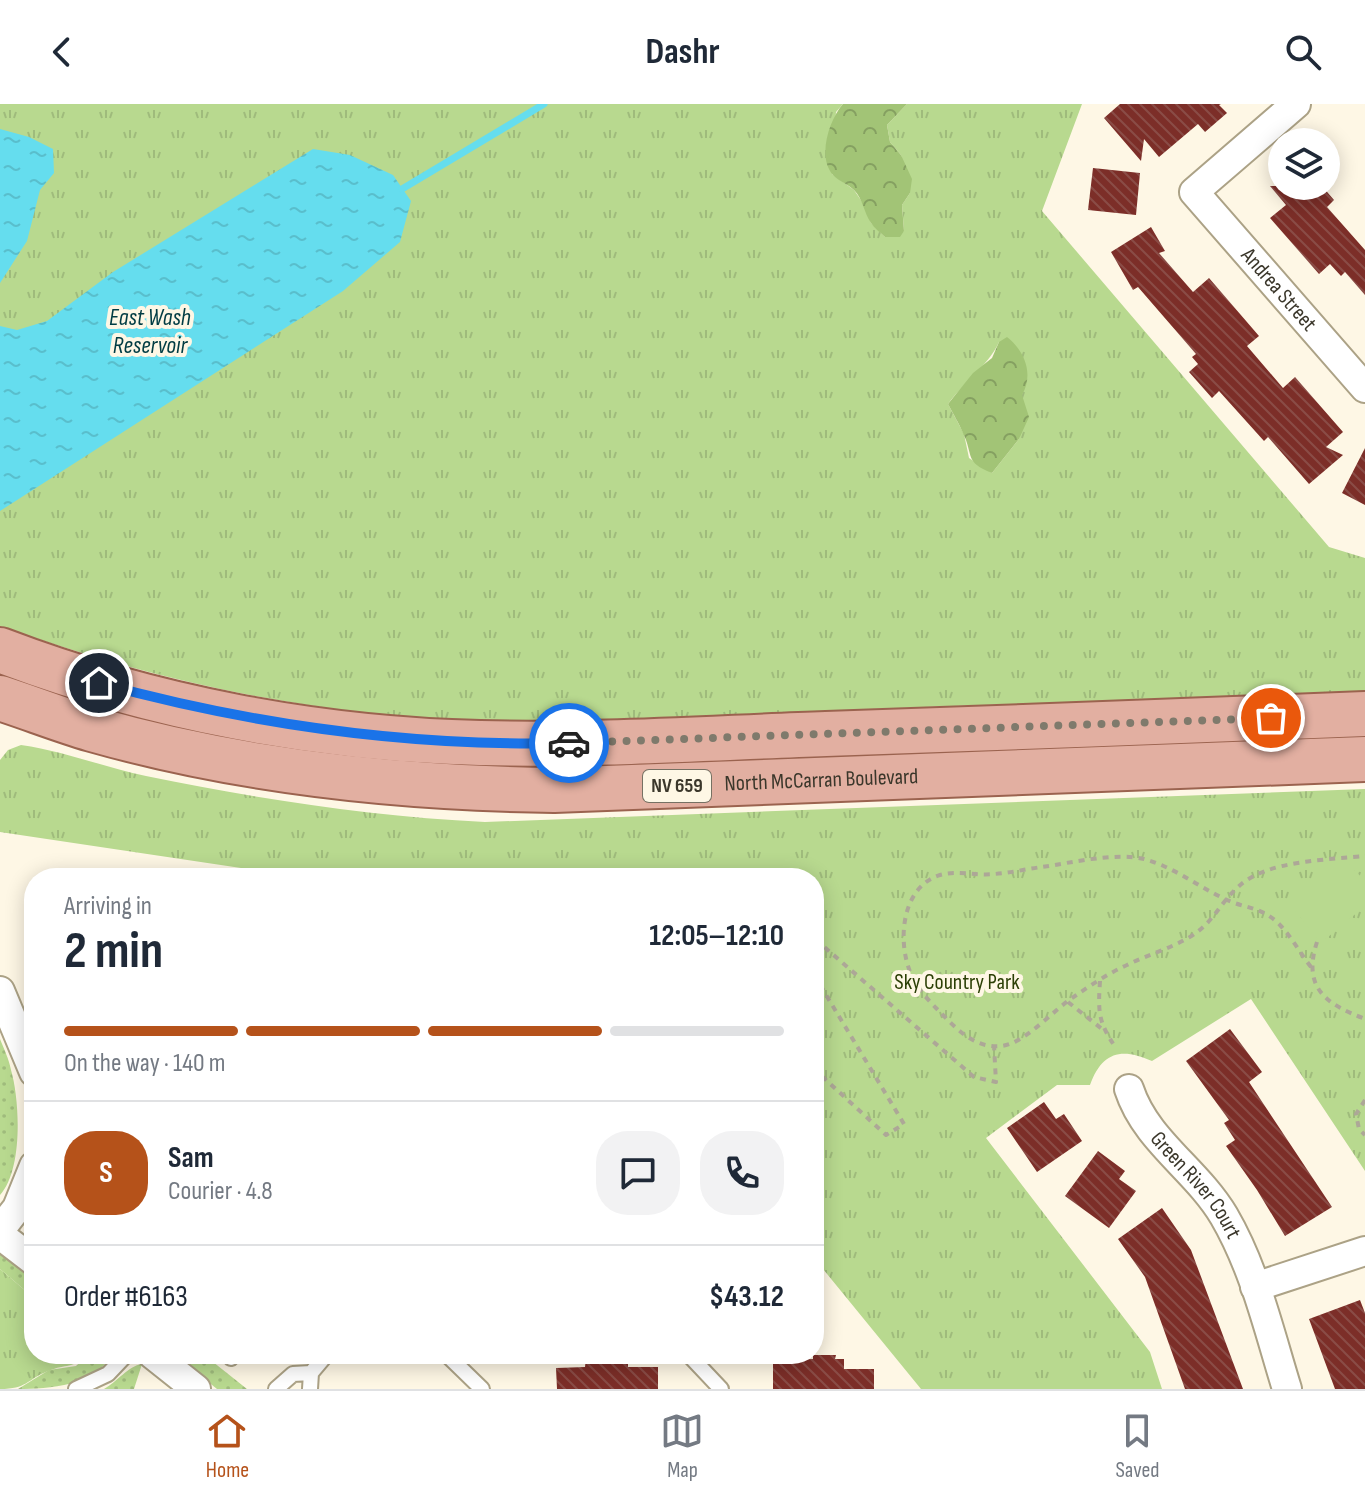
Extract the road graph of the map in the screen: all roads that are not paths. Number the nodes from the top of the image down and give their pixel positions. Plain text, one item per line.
1 (1296, 104) edge
2 (1365, 388) edge
3 (3, 665) edge
4 (0, 698) edge
5 (1365, 714) edge
6 (1365, 759) edge
7 (0, 991) edge
8 (24, 1048) edge
9 (1129, 1089) dead end
10 (24, 1191) edge
11 (0, 1233) edge
12 (1365, 1251) edge
13 (24, 1253) edge
14 (1255, 1287) junction
15 (118, 1364) edge
16 (165, 1364) edge
17 (319, 1364) edge
18 (456, 1364) edge
19 (697, 1364) edge
20 (311, 1373) junction
21 (76, 1389) edge
22 (196, 1389) edge
23 (276, 1389) edge
24 (310, 1389) edge
25 (482, 1389) edge
26 (721, 1389) edge
27 (1287, 1389) edge

1 - 2 street, Andrea Street
3 - 5 main road, North McCarran Boulevard / NV 659
4 - 6 main road, North McCarran Boulevard / NV 659
7 - 8 street
9 - 14 street, Green River Court
10 - 11 street
11 - 13 street
12 - 14 street
14 - 27 street, Green River Court
15 - 21 lane
16 - 22 street
17 - 20 lane
18 - 25 lane
19 - 26 lane
20 - 23 lane
20 - 24 lane

